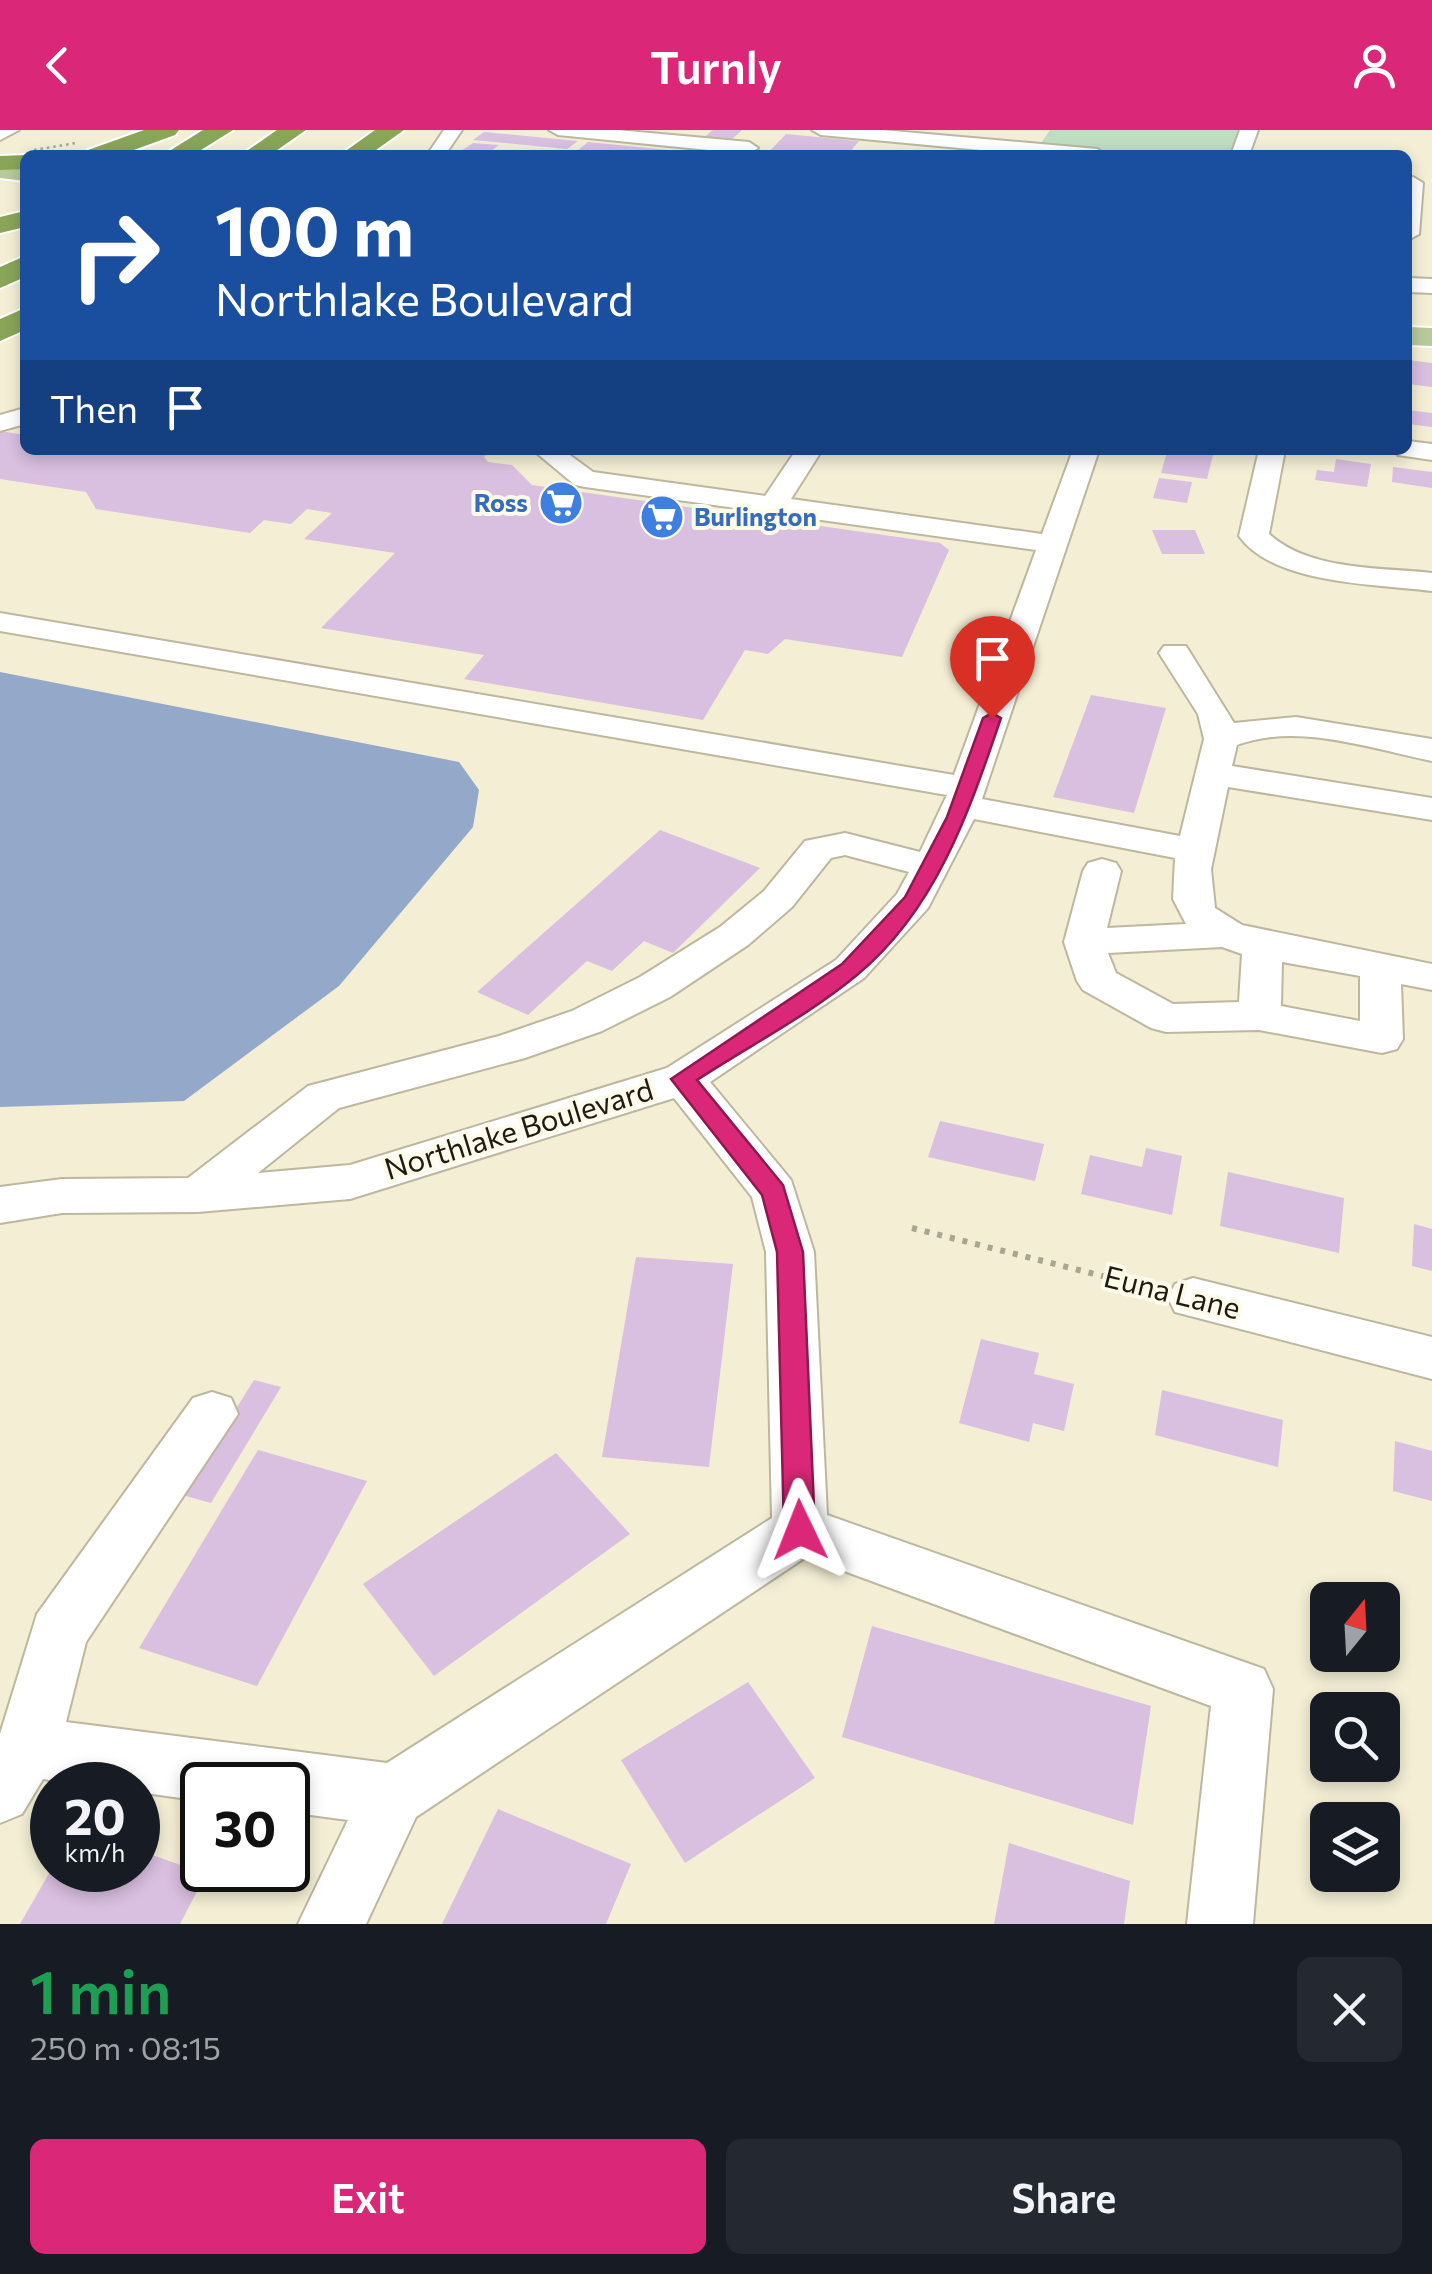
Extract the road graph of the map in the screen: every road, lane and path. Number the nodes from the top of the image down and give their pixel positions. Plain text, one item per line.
1 (10, 130) edge
2 (170, 130) edge
3 (221, 130) edge
4 (264, 130) edge
5 (392, 130) edge
6 (558, 130) edge
7 (766, 130) edge
8 (821, 130) edge
9 (0, 134) edge
10 (300, 144) edge
11 (87, 149) edge
12 (141, 150) edge
13 (184, 150) edge
14 (229, 150) edge
15 (274, 150) edge
16 (364, 150) edge
17 (728, 150) edge
18 (747, 150) edge
19 (1019, 150) edge
20 (1418, 184) edge
21 (1412, 215) edge
22 (553, 455) edge
23 (806, 455) edge
24 (1084, 455) edge
25 (1271, 455) edge
26 (773, 505) junction
27 (1053, 544) junction
28 (1432, 582) edge
29 (0, 622) edge
30 (1175, 653) dead end
31 (1432, 750) edge
32 (1217, 756) junction
33 (964, 797) junction
34 (1432, 810) edge
35 (1195, 850) junction
36 (931, 866) junction
37 (1102, 871) dead end
38 (1243, 940) junction
39 (1084, 942) junction
40 (1380, 968) junction
41 (1432, 978) edge
42 (1258, 1016) junction
43 (683, 1079) junction
44 (198, 1195) junction
45 (0, 1205) edge
46 (912, 1228) dead end
47 (1193, 1298) joint
48 (1432, 1358) edge
49 (212, 1414) dead end
50 (800, 1530) junction
51 (14, 1770) edge
52 (394, 1795) junction
53 (330, 1924) edge
54 (1220, 1924) edge

1 - 9 street
2 - 11 highway
2 - 12 highway
3 - 13 highway
4 - 14 highway
5 - 16 highway
6 - 17 street
7 - 18 street
8 - 19 street
10 - 15 highway
20 - 21 street
22 - 26 street
23 - 26 street
24 - 27 street, Northlake Boulevard
25 - 28 street
26 - 27 street
27 - 33 street, Northlake Boulevard
29 - 33 street
30 - 32 street
31 - 32 street
32 - 34 street
32 - 35 street
33 - 35 street
33 - 36 street, Northlake Boulevard
35 - 38 street
36 - 43 street, Northlake Boulevard
36 - 44 street
37 - 39 street
38 - 39 street
38 - 40 street
38 - 42 street
39 - 42 street
40 - 41 street
40 - 42 street
43 - 44 street, Northlake Boulevard
43 - 50 street
44 - 45 street, Northlake Boulevard
46 - 47 path, Euna Lane
47 - 48 street, Euna Lane
49 - 51 street
50 - 52 street
50 - 54 street
51 - 52 street
52 - 53 street

